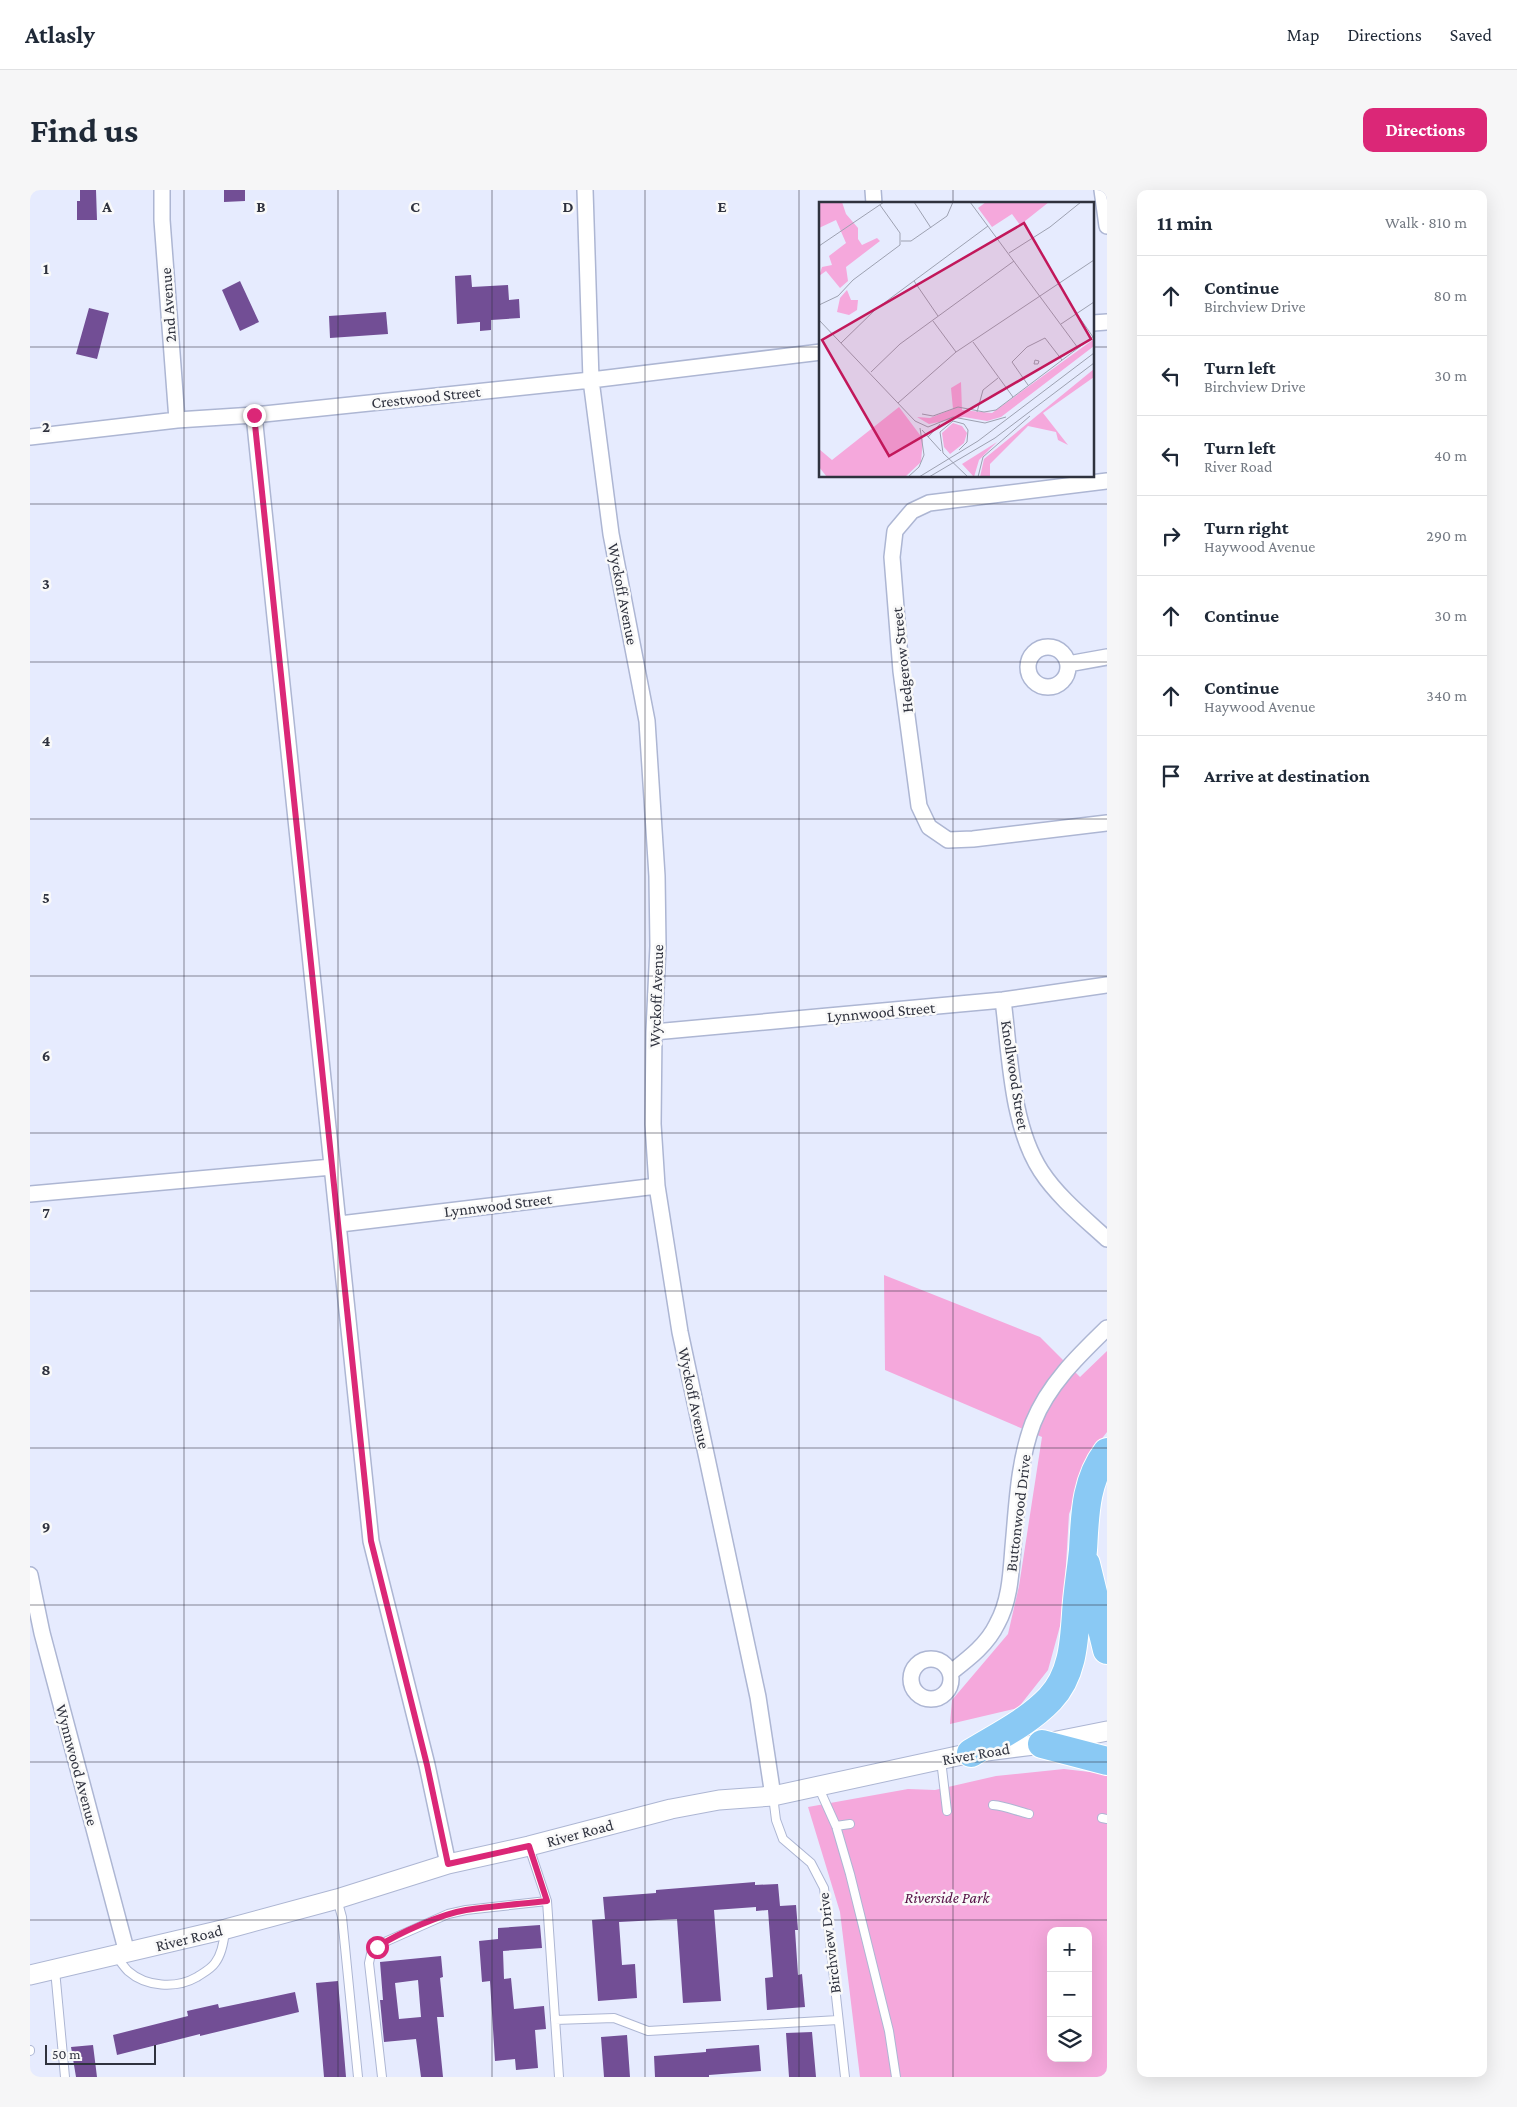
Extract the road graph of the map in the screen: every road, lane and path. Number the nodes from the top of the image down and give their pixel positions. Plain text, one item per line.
1 (162, 190) edge
2 (584, 190) edge
3 (1102, 190) edge
4 (1107, 226) edge
5 (1107, 322) edge
6 (1094, 323) edge
7 (819, 352) edge
8 (591, 380) junction
9 (254, 415) junction
10 (177, 420) junction
11 (30, 437) edge
12 (1107, 482) edge
13 (1107, 657) edge
14 (1068, 664) dead end
15 (1107, 823) edge
16 (1107, 985) edge
17 (1003, 1000) junction
18 (654, 1032) junction
19 (332, 1167) junction
20 (657, 1186) junction
21 (30, 1194) edge
22 (340, 1224) junction
23 (1107, 1239) edge
24 (1107, 1328) edge
25 (1107, 1452) edge
26 (1083, 1551) junction
27 (30, 1575) edge
28 (1107, 1650) edge
29 (950, 1673) dead end
30 (1107, 1731) edge
31 (1042, 1744) junction
32 (971, 1753) junction
33 (941, 1760) junction
34 (1107, 1761) edge
35 (818, 1786) junction
36 (773, 1796) junction
37 (993, 1805) dead end
38 (948, 1811) dead end
39 (1029, 1814) dead end
40 (850, 1824) dead end
41 (836, 1826) junction
42 (529, 1846) junction
43 (448, 1864) junction
44 (337, 1899) junction
45 (547, 1901) junction
46 (226, 1929) junction
47 (122, 1955) junction
48 (56, 1970) junction
49 (30, 1975) edge
50 (555, 2020) junction
51 (838, 2020) junction
52 (66, 2077) edge
53 (358, 2077) edge
54 (382, 2077) edge
55 (559, 2077) edge
56 (845, 2077) edge
57 (896, 2077) edge

1 - 10 street, 2nd Avenue
2 - 8 street, Wyckoff Avenue
3 - 4 street
5 - 6 street
7 - 8 street, Crestwood Street
8 - 9 street, Crestwood Street
8 - 18 street, Wyckoff Avenue
9 - 10 street, Crestwood Street
9 - 19 street
10 - 11 street, Crestwood Street
12 - 15 street, Hedgerow Street
13 - 14 street
16 - 17 street, Lynnwood Street
17 - 18 street, Lynnwood Street
17 - 23 street, Knollwood Street
18 - 20 street, Wyckoff Avenue
19 - 21 street
19 - 22 street
20 - 22 street, Lynnwood Street
20 - 36 street, Wyckoff Avenue
22 - 43 street
24 - 29 street, Buttonwood Drive
25 - 26 highway
26 - 28 highway
26 - 32 highway
27 - 47 street, Wynnwood Avenue
30 - 31 street, River Road
31 - 32 street, River Road
31 - 34 highway
32 - 33 street, River Road
33 - 35 street, River Road
33 - 38 lane
35 - 36 street, River Road
35 - 41 lane
36 - 42 street, River Road
36 - 51 lane, Birchview Drive
37 - 39 lane
40 - 41 lane
41 - 57 lane
42 - 43 street, River Road
42 - 45 lane
43 - 44 street, River Road
44 - 46 street, River Road
44 - 53 lane
45 - 50 lane
45 - 54 lane
46 - 47 street, River Road
46 - 47 lane
47 - 48 street, River Road
48 - 49 street, River Road
48 - 52 lane
50 - 51 lane
50 - 55 lane
51 - 56 lane, Birchview Drive

